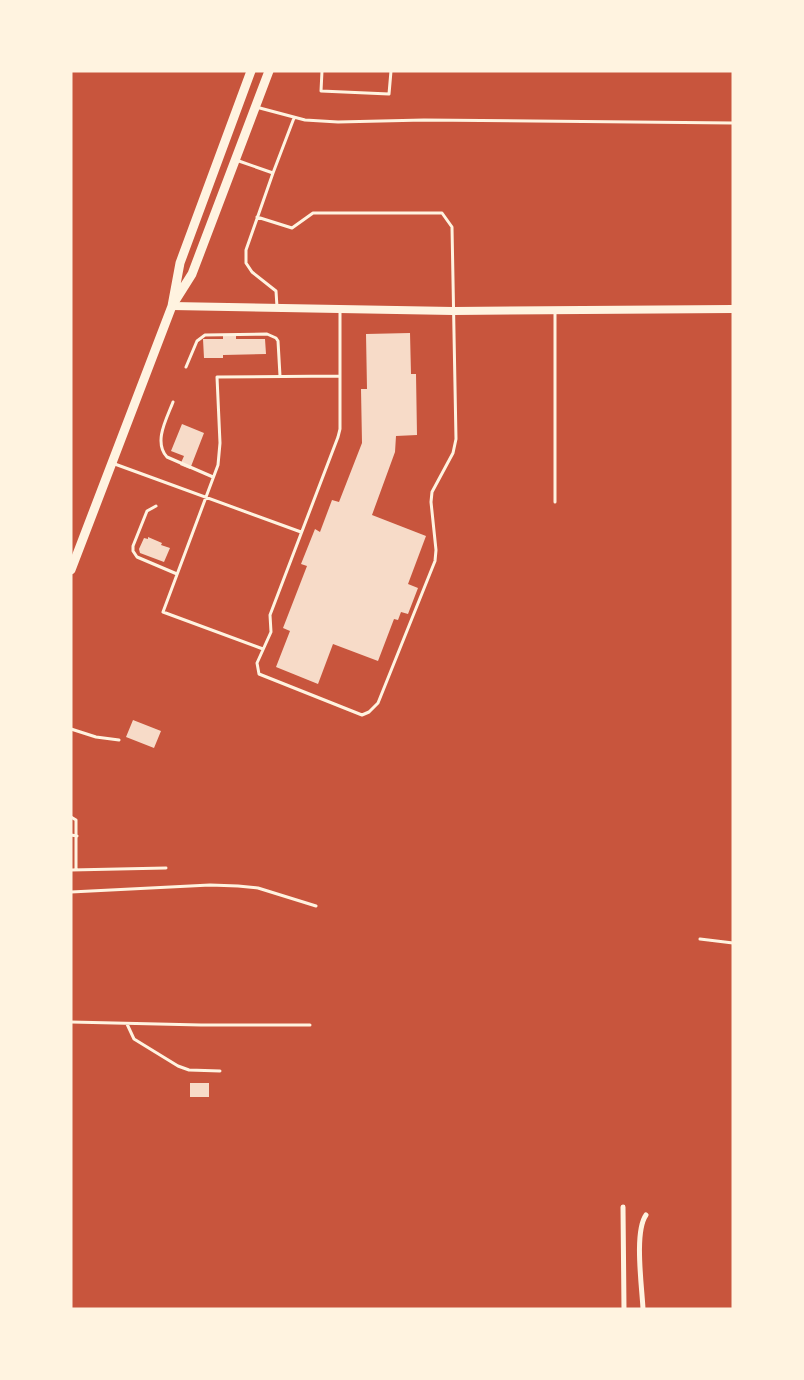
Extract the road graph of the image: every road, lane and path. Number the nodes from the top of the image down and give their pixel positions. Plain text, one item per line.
1 (251, 71) edge
2 (268, 71) edge
3 (322, 71) edge
4 (391, 71) edge
5 (255, 107) junction
6 (294, 118) junction
7 (733, 123) edge
8 (235, 160) junction
9 (272, 173) junction
10 (257, 217) junction
11 (172, 306) junction
12 (276, 307) junction
13 (340, 308) junction
14 (733, 309) edge
15 (453, 310) junction
16 (555, 310) junction
17 (186, 367) dead end
18 (280, 376) junction
19 (340, 376) junction
20 (173, 402) dead end
21 (112, 463) junction
22 (213, 477) junction
23 (205, 497) junction
24 (555, 502) dead end
25 (156, 506) dead end
26 (301, 532) junction
27 (71, 570) edge
28 (177, 574) junction
29 (263, 649) junction
30 (71, 729) edge
31 (119, 740) dead end
32 (71, 817) edge
33 (71, 834) edge
34 (76, 836) junction
35 (166, 868) dead end
36 (71, 870) edge
37 (76, 870) junction
38 (71, 892) edge
39 (316, 906) dead end
40 (700, 939) dead end
41 (733, 943) edge
42 (71, 1022) edge
43 (127, 1024) junction
44 (310, 1026) dead end
45 (220, 1071) dead end
46 (624, 1206) dead end
47 (646, 1215) dead end
48 (624, 1309) edge
49 (644, 1309) edge

1 - 11 main road
2 - 5 main road
3 - 4 lane
5 - 6 lane
5 - 8 main road
6 - 7 lane
6 - 9 lane
8 - 9 lane
8 - 11 main road
9 - 10 lane
10 - 12 lane
10 - 15 lane
11 - 12 street
11 - 21 main road
12 - 13 street
13 - 15 street
13 - 19 lane
14 - 16 street
15 - 16 street
15 - 29 lane
16 - 24 lane
17 - 18 lane
18 - 19 lane
18 - 22 lane
19 - 26 lane
20 - 22 lane
21 - 23 lane
21 - 27 main road
22 - 23 lane
23 - 26 lane
23 - 28 lane
25 - 28 lane
26 - 29 lane
28 - 29 lane
30 - 31 lane
32 - 34 lane
33 - 34 lane
34 - 37 lane
35 - 37 lane
36 - 37 lane
38 - 39 lane
40 - 41 lane
42 - 43 lane
43 - 44 lane
43 - 45 lane
46 - 48 street
47 - 49 street

